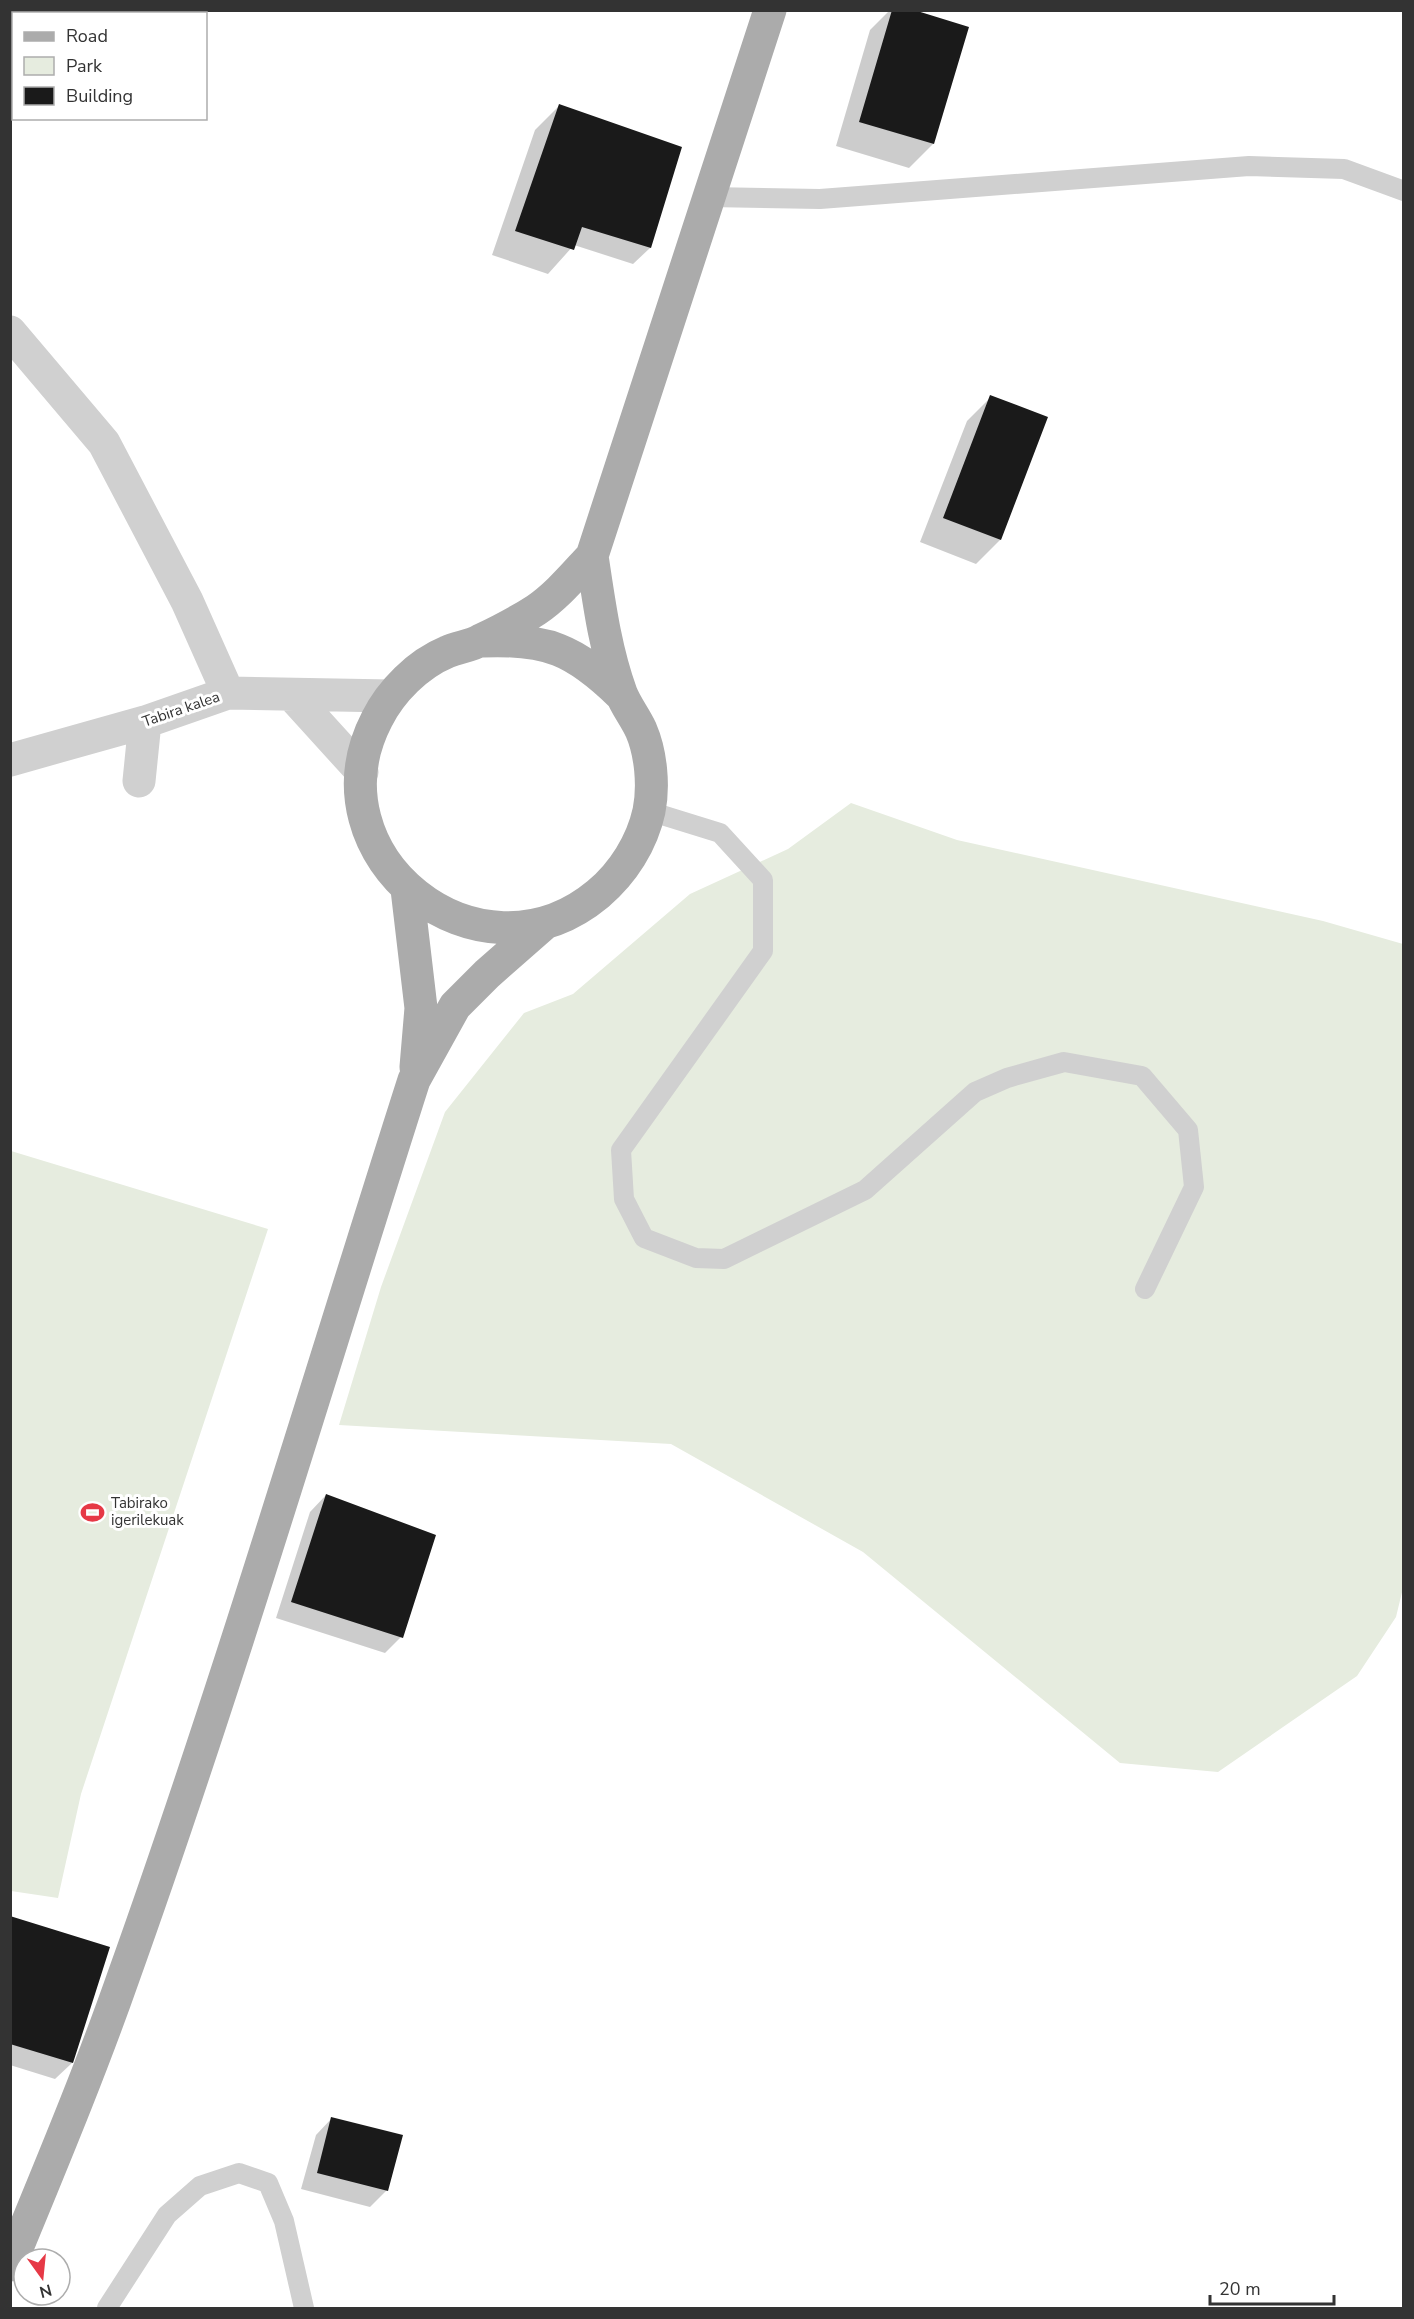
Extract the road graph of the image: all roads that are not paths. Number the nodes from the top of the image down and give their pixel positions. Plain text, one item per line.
1 (770, 10) edge
2 (1404, 191) edge
3 (709, 197) junction
4 (12, 339) edge
5 (592, 556) junction
6 (479, 642) junction
7 (228, 693) junction
8 (292, 695) junction
9 (621, 695) junction
10 (391, 696) junction
11 (145, 722) junction
12 (10, 760) edge
13 (362, 772) junction
14 (139, 781) dead end
15 (649, 811) junction
16 (407, 889) junction
17 (545, 923) junction
18 (414, 1080) junction
19 (1145, 1288) dead end
20 (10, 2265) edge
21 (107, 2308) edge
22 (304, 2308) edge

1 - 3 main road
2 - 3 lane
3 - 5 main road
4 - 7 street
5 - 6 main road
5 - 9 main road
6 - 9 main road
6 - 10 main road
7 - 8 street, Tabira kalea
7 - 11 street, Tabira kalea
8 - 10 street, Tabira kalea
8 - 13 street
9 - 15 main road
10 - 13 main road
11 - 12 street, Tabira kalea
11 - 14 street
13 - 16 main road
15 - 17 main road
15 - 19 lane
16 - 17 main road
16 - 18 main road
17 - 18 main road
18 - 20 main road
21 - 22 lane

